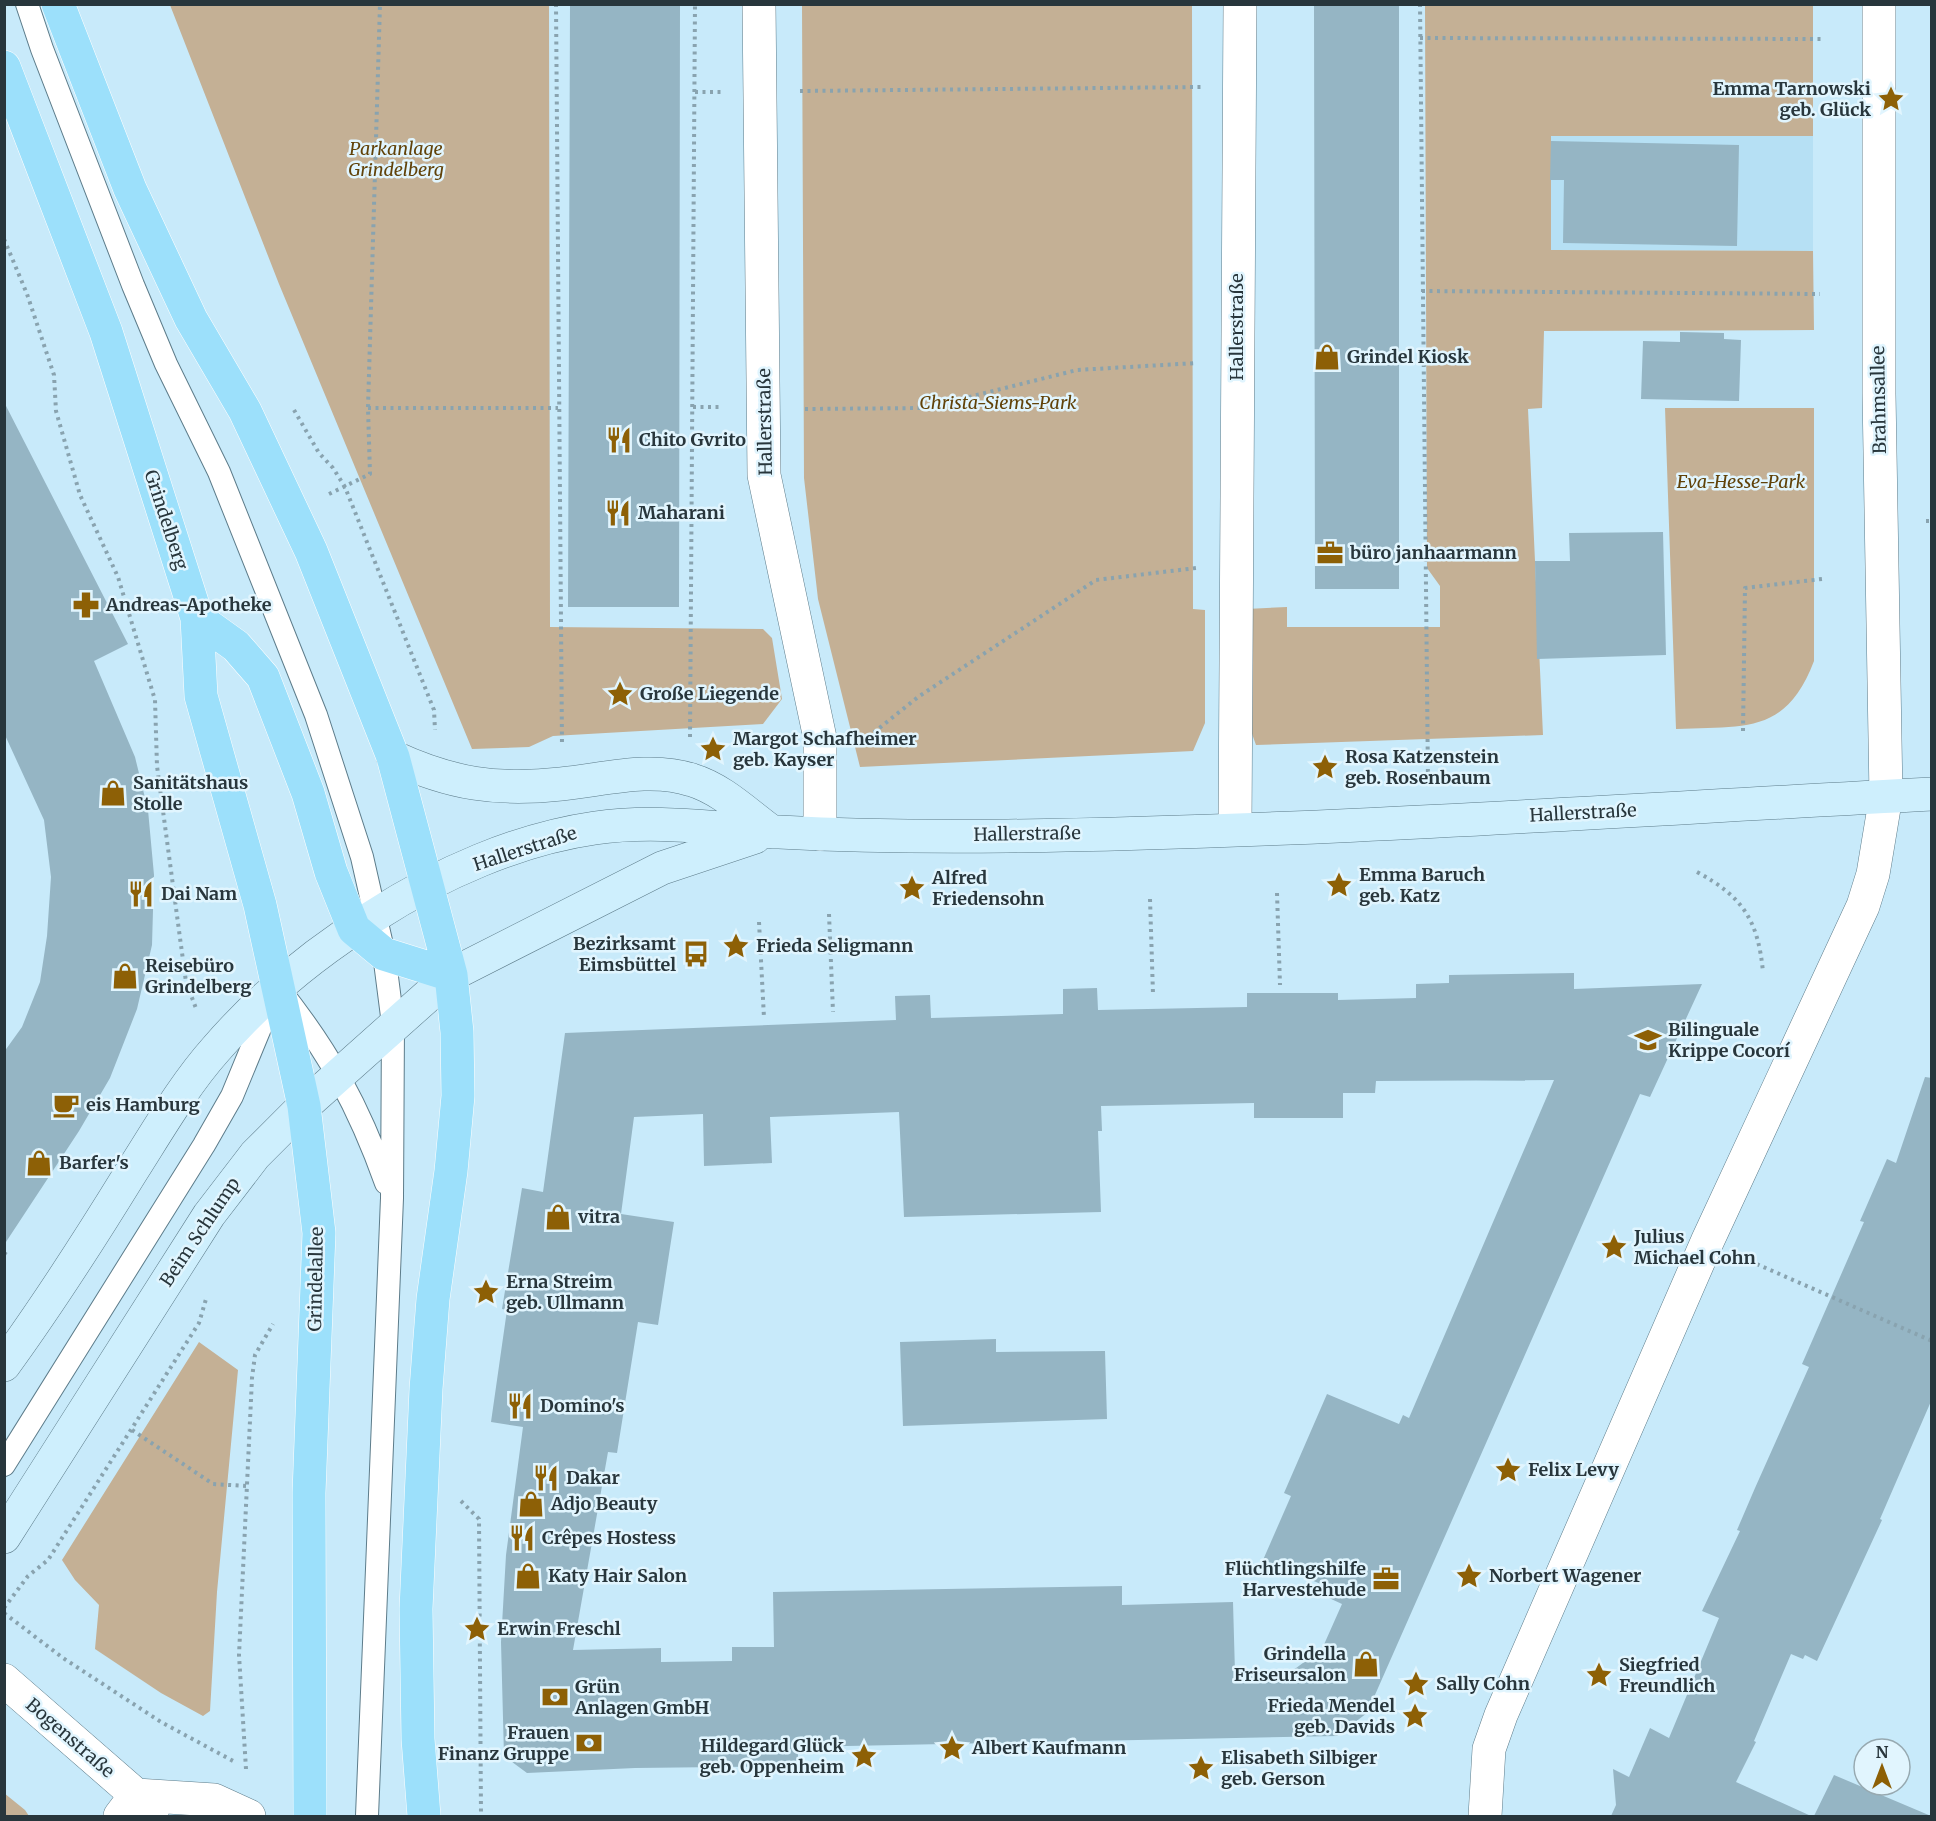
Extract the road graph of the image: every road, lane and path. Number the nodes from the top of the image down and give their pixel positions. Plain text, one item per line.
1 (27, 4) edge
2 (58, 4) edge
3 (380, 4) edge
4 (556, 4) edge
5 (695, 4) edge
6 (759, 4) edge
7 (1240, 4) edge
8 (1420, 4) edge
9 (1880, 4) edge
10 (1420, 38) junction
11 (1822, 39) dead end
12 (4, 67) edge
13 (1239, 87) junction
14 (760, 91) junction
15 (695, 92) junction
16 (4, 239) edge
17 (1421, 291) junction
18 (1820, 294) dead end
19 (1237, 362) junction
20 (693, 407) junction
21 (368, 408) junction
22 (558, 408) junction
23 (764, 408) junction
24 (294, 410) dead end
25 (345, 487) junction
26 (1235, 563) junction
27 (1822, 579) dead end
28 (197, 618) junction
29 (434, 710) dead end
30 (1743, 731) dead end
31 (690, 737) dead end
32 (562, 745) dead end
33 (856, 747) dead end
34 (393, 758) junction
35 (1932, 794) edge
36 (1886, 796) junction
37 (1429, 821) junction
38 (1235, 829) junction
39 (772, 832) junction
40 (820, 834) junction
41 (1697, 872) dead end
42 (426, 888) junction
43 (1277, 893) dead end
44 (1150, 899) dead end
45 (830, 914) dead end
46 (365, 922) junction
47 (759, 922) dead end
48 (384, 954) junction
49 (1763, 972) dead end
50 (451, 975) junction
51 (1280, 985) dead end
52 (277, 987) junction
53 (1153, 994) dead end
54 (833, 1012) dead end
55 (200, 1017) dead end
56 (764, 1017) dead end
57 (393, 1024) junction
58 (339, 1074) junction
59 (304, 1106) junction
60 (392, 1198) junction
61 (1707, 1242) junction
62 (4, 1253) edge
63 (10, 1257) dead end
64 (208, 1293) dead end
65 (1932, 1341) edge
66 (255, 1355) dead end
67 (4, 1365) edge
68 (132, 1430) junction
69 (4, 1465) edge
70 (246, 1486) junction
71 (479, 1519) dead end
72 (4, 1537) edge
73 (4, 1608) edge
74 (4, 1613) edge
75 (4, 1680) edge
76 (245, 1767) junction
77 (256, 1772) dead end
78 (136, 1809) edge
79 (249, 1816) edge
80 (310, 1816) edge
81 (367, 1816) edge
82 (424, 1816) edge
83 (482, 1816) edge
84 (1485, 1816) edge

1 - 46 lane
2 - 34 main road
3 - 21 path
4 - 22 path
5 - 15 path
6 - 14 street, Hallerstraße
7 - 13 street, Hallerstraße
8 - 10 path
9 - 36 street, Brahmsallee
10 - 11 path
10 - 17 path
12 - 28 main road, Grindelberg
13 - 14 path
13 - 19 street, Hallerstraße
14 - 15 path
14 - 23 street, Hallerstraße
15 - 20 path
16 - 55 path
17 - 18 path
17 - 37 path
19 - 23 path
19 - 26 street, Hallerstraße
20 - 23 path
20 - 31 path
21 - 22 path
21 - 25 path
22 - 32 path
23 - 40 street, Hallerstraße
24 - 25 path
25 - 29 path
26 - 33 path
26 - 38 street, Hallerstraße
27 - 30 path
28 - 46 main road
28 - 52 main road, Grindelberg
34 - 39 main road
34 - 42 main road
35 - 36 main road, Hallerstraße
36 - 37 main road, Hallerstraße
36 - 61 street, Brahmsallee
37 - 38 main road, Hallerstraße
38 - 40 main road, Hallerstraße
39 - 40 main road, Hallerstraße
39 - 42 main road, Hallerstraße
39 - 50 main road, Hallerstraße
41 - 49 path
42 - 46 main road
42 - 50 main road
43 - 51 path
44 - 53 path
45 - 54 path
46 - 48 main road
46 - 52 main road
47 - 56 path
48 - 50 main road
48 - 57 lane
50 - 57 main road, Beim Schlump
50 - 82 main road
52 - 58 lane
52 - 59 main road, Grindelallee
52 - 67 main road
52 - 69 lane
57 - 58 main road, Beim Schlump
57 - 60 lane
58 - 59 main road, Beim Schlump
58 - 60 lane
59 - 72 main road, Beim Schlump
59 - 80 main road, Grindelallee
60 - 81 lane
61 - 65 path
61 - 84 street, Brahmsallee
62 - 63 path
64 - 68 path
66 - 70 path
68 - 70 path
68 - 73 path
70 - 76 path
71 - 83 path
74 - 76 path
75 - 78 street, Bogenstraße
76 - 77 path
78 - 79 street, Bogenstraße

